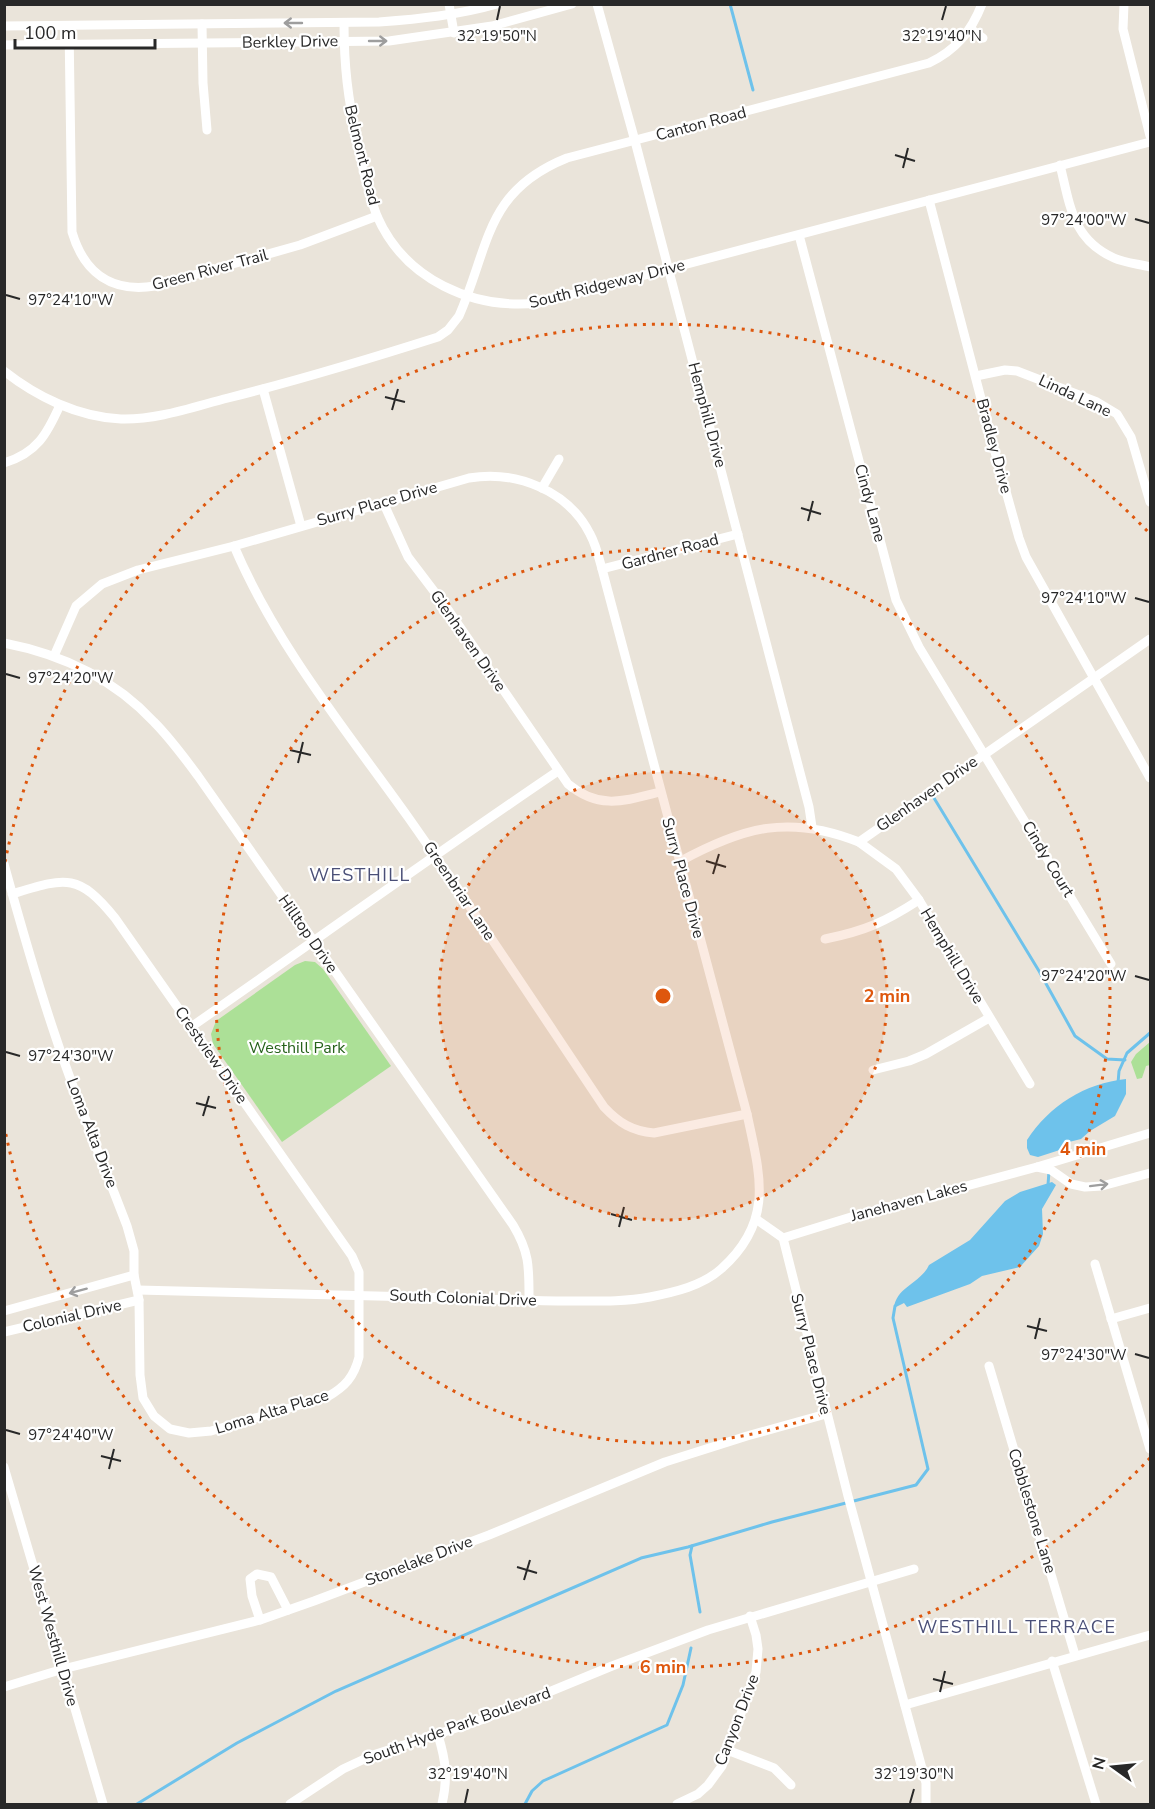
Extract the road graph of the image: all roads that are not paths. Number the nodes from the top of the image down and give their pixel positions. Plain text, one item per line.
1 (497, 4) edge
2 (572, 4) edge
3 (597, 4) edge
4 (982, 4) edge
5 (1124, 4) edge
6 (449, 9) edge
7 (344, 23) junction
8 (202, 24) junction
9 (4, 26) edge
10 (69, 26) junction
11 (971, 29) junction
12 (454, 33) junction
13 (982, 38) dead end
14 (344, 41) junction
15 (201, 43) junction
16 (69, 44) junction
17 (4, 45) edge
18 (207, 130) dead end
19 (1150, 136) edge
20 (635, 141) junction
21 (1150, 141) edge
22 (1060, 165) junction
23 (929, 200) junction
24 (377, 216) junction
25 (799, 235) junction
26 (1150, 267) edge
27 (668, 269) junction
28 (467, 297) junction
29 (4, 370) edge
30 (976, 376) junction
31 (263, 389) junction
32 (60, 405) junction
33 (559, 459) dead end
34 (4, 463) edge
35 (542, 488) junction
36 (383, 502) junction
37 (1150, 502) edge
38 (301, 526) junction
39 (738, 534) junction
40 (234, 546) junction
41 (602, 569) junction
42 (1150, 639) edge
43 (4, 643) edge
44 (54, 656) junction
45 (1093, 678) junction
46 (985, 753) junction
47 (558, 771) junction
48 (1150, 778) edge
49 (660, 792) junction
50 (812, 827) junction
51 (859, 842) junction
52 (435, 855) junction
53 (679, 862) junction
54 (4, 864) edge
55 (12, 894) junction
56 (919, 900) junction
57 (825, 939) dead end
58 (314, 943) junction
59 (1111, 964) dead end
60 (989, 1018) junction
61 (191, 1027) junction
62 (873, 1070) dead end
63 (1030, 1084) dead end
64 (747, 1114) junction
65 (1150, 1132) edge
66 (1045, 1166) junction
67 (1150, 1173) edge
68 (756, 1219) junction
69 (783, 1238) junction
70 (1095, 1264) dead end
71 (134, 1275) junction
72 (138, 1295) junction
73 (360, 1295) junction
74 (529, 1301) junction
75 (1150, 1308) edge
76 (4, 1311) edge
77 (1111, 1319) junction
78 (4, 1332) edge
79 (989, 1366) dead end
80 (826, 1414) junction
81 (1150, 1449) edge
82 (4, 1467) edge
83 (914, 1569) dead end
84 (871, 1580) junction
85 (288, 1610) junction
86 (750, 1616) junction
87 (260, 1620) junction
88 (1150, 1635) edge
89 (1075, 1655) junction
90 (1052, 1661) junction
91 (63, 1669) junction
92 (4, 1687) edge
93 (905, 1705) junction
94 (438, 1735) junction
95 (727, 1750) junction
96 (791, 1785) dead end
97 (103, 1804) edge
98 (290, 1804) edge
99 (442, 1804) edge
100 (677, 1804) edge
101 (926, 1804) edge
102 (1096, 1804) edge

1 - 6 street, Berkley Drive
2 - 12 street, Berkley Drive
3 - 20 street, Hemphill Drive
4 - 11 street, Canton Road
5 - 19 street
6 - 7 street, Berkley Drive
6 - 12 street
7 -> 8 street, Berkley Drive
7 - 14 street, Belmont Road
8 - 10 street, Berkley Drive
8 - 15 street
9 - 10 street, Berkley Drive
10 - 16 street, Green River Trail
11 - 13 street
11 - 20 street, Canton Road
14 -> 12 street, Berkley Drive
14 - 15 street, Berkley Drive
14 - 24 street, Belmont Road
15 - 16 street, Berkley Drive
15 - 18 street
16 - 17 street, Berkley Drive
16 - 24 street, Green River Trail
20 - 27 street, Hemphill Drive
20 - 28 street, Canton Road
21 - 22 street, South Ridgeway Drive
22 - 23 street, South Ridgeway Drive
22 - 26 street
23 - 25 street, South Ridgeway Drive
23 - 30 street, Bradley Drive
24 - 28 street, Belmont Road
25 - 27 street, South Ridgeway Drive
25 - 46 street, Cindy Lane
27 - 28 street, South Ridgeway Drive
27 - 39 street, Hemphill Drive
28 - 31 street
29 - 32 street
30 - 37 street, Linda Lane
30 - 45 street, Bradley Drive
31 - 32 street
31 - 38 street
32 - 34 street
33 - 35 street
35 - 36 street, Surry Place Drive
35 - 41 street, Surry Place Drive
36 - 38 street, Surry Place Drive
36 - 47 street, Glenhaven Drive
38 - 40 street, Surry Place Drive
39 - 41 street, Gardner Road
39 - 50 street, Hemphill Drive
40 - 44 street, Surry Place Drive
40 - 52 street, Greenbriar Lane
41 - 49 street, Surry Place Drive
42 - 45 street, Glenhaven Drive
43 - 44 street, Hilltop Drive
44 - 58 street, Hilltop Drive
45 - 46 street, Glenhaven Drive
45 - 48 street, Bradley Drive
46 - 51 street, Glenhaven Drive
46 - 59 street, Cindy Court
47 - 49 street, Glenhaven Drive
47 - 52 street
49 - 53 street, Surry Place Drive
50 - 51 street, Glenhaven Drive
50 - 53 street, Glenhaven Drive
51 - 56 street, Hemphill Drive
52 - 58 street
52 - 64 street, Greenbriar Lane
53 - 64 street, Surry Place Drive
54 - 55 street, Loma Alta Drive
55 - 61 street, Crestview Drive
55 - 71 street, Loma Alta Drive
56 - 57 street
56 - 60 street, Hemphill Drive
58 - 61 street
58 - 74 street, Hilltop Drive
60 - 62 street
60 - 63 street, Hemphill Drive
61 - 73 street, Crestview Drive
64 - 68 street, Surry Place Drive
65 - 66 street, Janehaven Lakes
66 -> 67 street
66 - 69 street, Janehaven Lakes
68 - 69 street
68 - 74 street, South Colonial Drive
69 - 80 street, Surry Place Drive
70 - 77 street
71 - 72 street, Loma Alta Drive
71 -> 76 street, Colonial Drive
72 - 73 street, South Colonial Drive
72 - 73 street, Loma Alta Place
72 - 78 street, Colonial Drive
73 - 74 street, South Colonial Drive
75 - 77 street
77 - 81 street
79 - 89 street, Cobblestone Lane
80 - 84 street, Surry Place Drive
80 - 85 street, Stonelake Drive
82 - 91 street, West Westhill Drive
83 - 84 street, South Hyde Park Boulevard
84 - 86 street, South Hyde Park Boulevard
84 - 93 street, Surry Place Drive
85 - 87 street, Stonelake Drive
85 - 87 street
86 - 94 street, South Hyde Park Boulevard
86 - 95 street, Canyon Drive
87 - 91 street, Stonelake Drive
88 - 89 street
89 - 90 street
90 - 93 street
90 - 102 street
91 - 92 street, Stonelake Drive
91 - 97 street, West Westhill Drive
93 - 101 street, Surry Place Drive
94 - 98 street, South Hyde Park Boulevard
94 - 99 street
95 - 96 street
95 - 100 street, Canyon Drive

